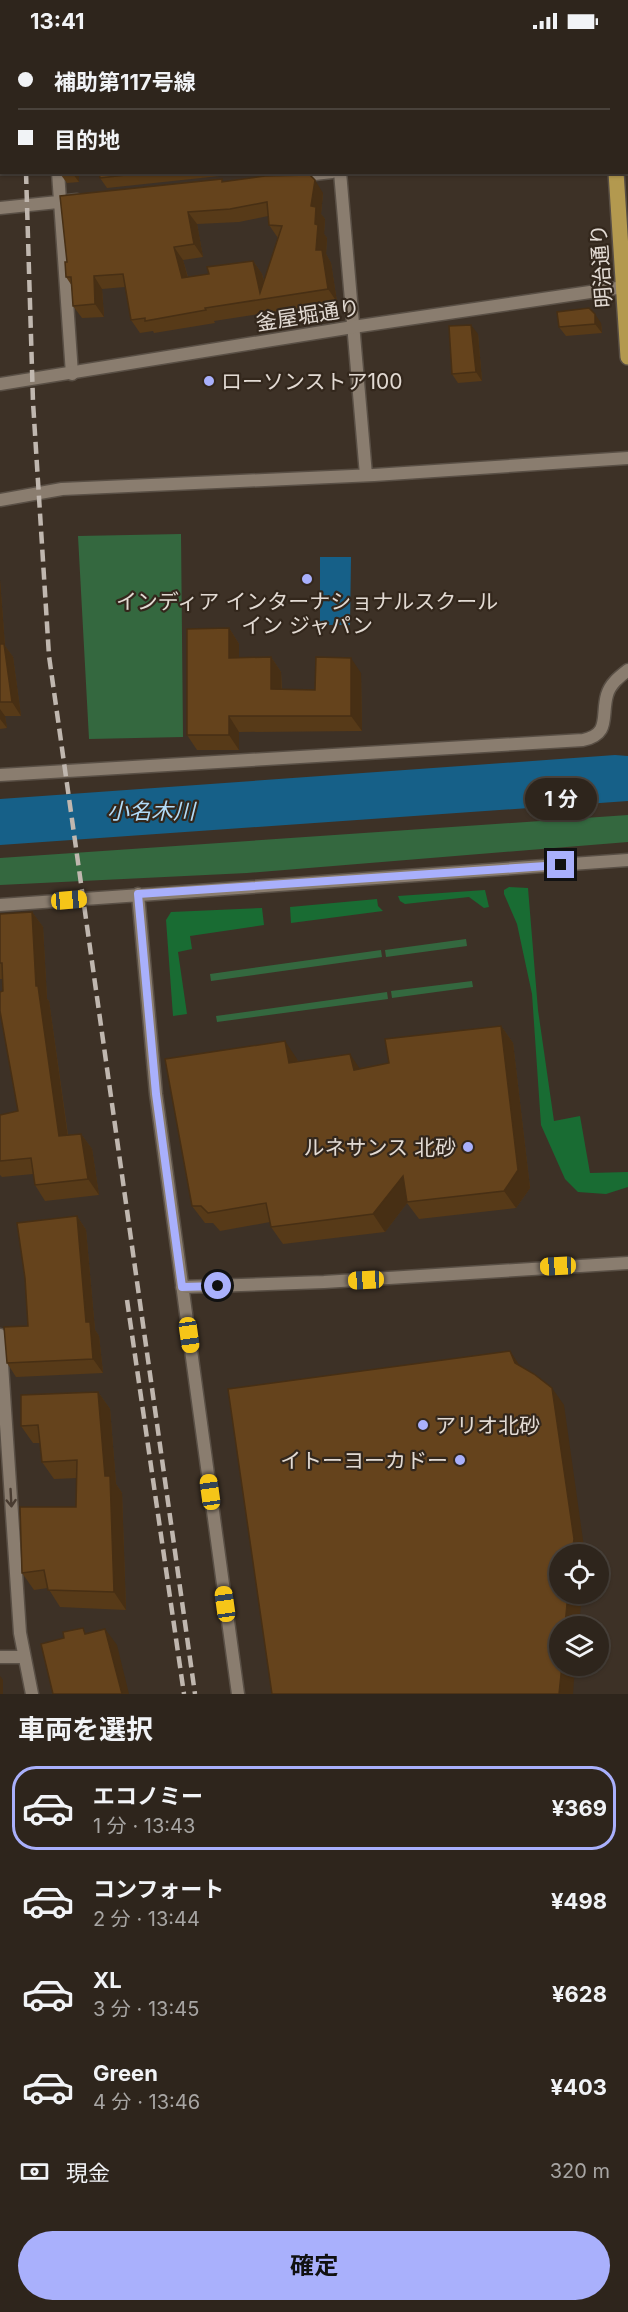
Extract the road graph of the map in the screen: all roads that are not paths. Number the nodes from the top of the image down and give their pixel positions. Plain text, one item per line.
1 (58, 174) edge
2 (315, 174) edge
3 (340, 174) edge
4 (616, 174) edge
5 (273, 179) edge
6 (95, 198) edge
7 (60, 202) junction
8 (0, 208) edge
9 (626, 284) edge
10 (353, 327) junction
11 (628, 357) edge
12 (72, 374) junction
13 (0, 384) edge
14 (628, 458) edge
15 (366, 475) junction
16 (0, 500) edge
17 (628, 670) edge
18 (0, 775) edge
19 (628, 861) edge
20 (138, 894) junction
21 (0, 905) edge
22 (628, 1263) edge
23 (182, 1287) junction
24 (0, 1335) edge
25 (0, 1657) edge
26 (23, 1657) junction
27 (32, 1694) edge
28 (238, 1694) edge

1 - 7 street
2 - 5 street
3 - 10 street
4 - 9 main road, 明治通り
6 - 7 street
7 - 8 street
7 - 12 street
9 - 10 street, 釜屋堀通り
9 - 11 main road, 明治通り
10 - 12 street, 釜屋堀通り
10 - 15 street
12 - 13 street, 釜屋堀通り
14 - 15 street
15 - 16 street
17 - 18 street
19 - 20 street
20 - 21 street
20 - 23 street
22 - 23 street
23 - 28 street
24 -> 26 street
25 - 26 street
26 - 27 street

